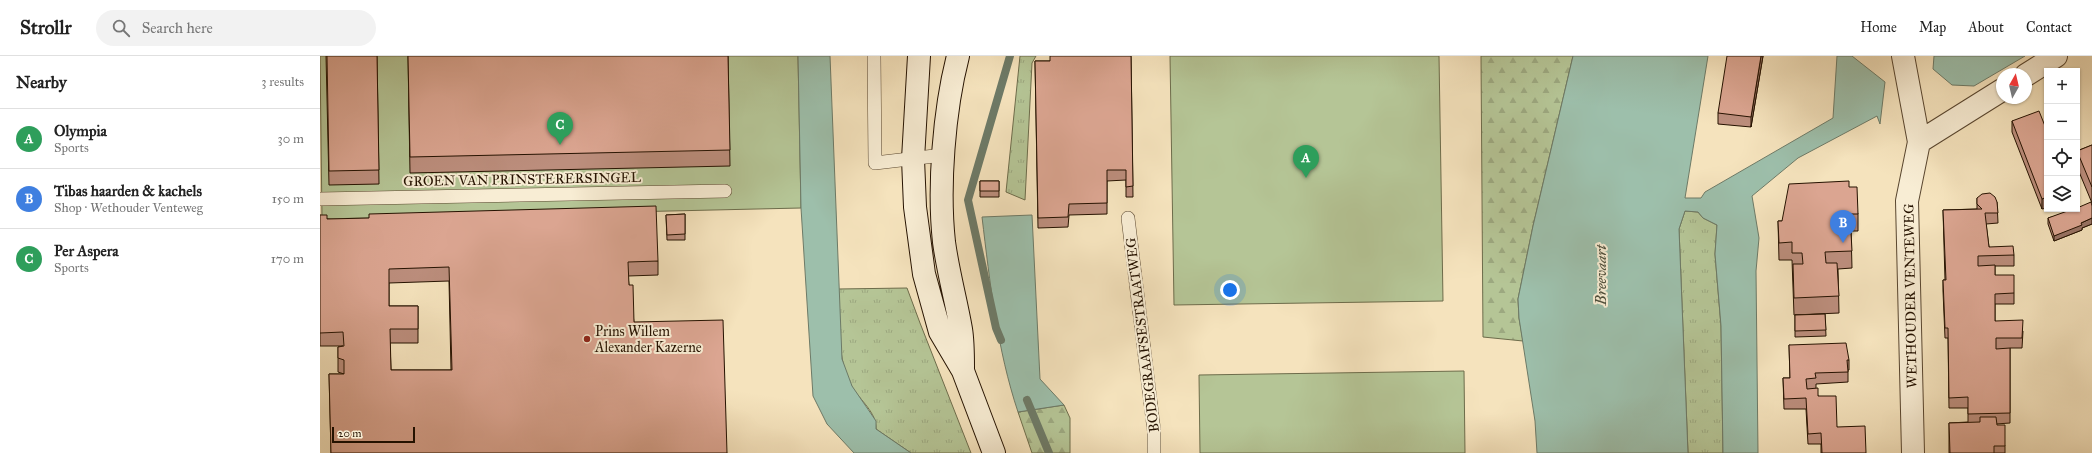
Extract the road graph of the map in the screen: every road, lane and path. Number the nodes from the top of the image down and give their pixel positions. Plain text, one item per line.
1 (874, 56) edge
2 (919, 56) edge
3 (958, 56) edge
4 (1903, 56) edge
5 (2056, 56) edge
6 (2032, 71) edge
7 (1996, 94) edge
8 (1919, 142) junction
9 (943, 155) junction
10 (913, 159) junction
11 (725, 191) dead end
12 (320, 199) edge
13 (1128, 218) dead end
14 (963, 371) junction
15 (994, 453) edge
16 (1154, 453) edge
17 (1913, 453) edge

1 - 10 lane
2 - 10 main road
3 - 9 main road
4 - 8 main road
5 - 6 main road
7 - 8 main road
8 - 17 main road, WETHOUDER VENTEWEG
9 - 10 lane
9 - 14 main road
10 - 14 main road
11 - 12 lane, GROEN VAN PRINSTERERSINGEL
13 - 16 lane, BODEGRAAFSESTRAATWEG
14 - 15 main road

